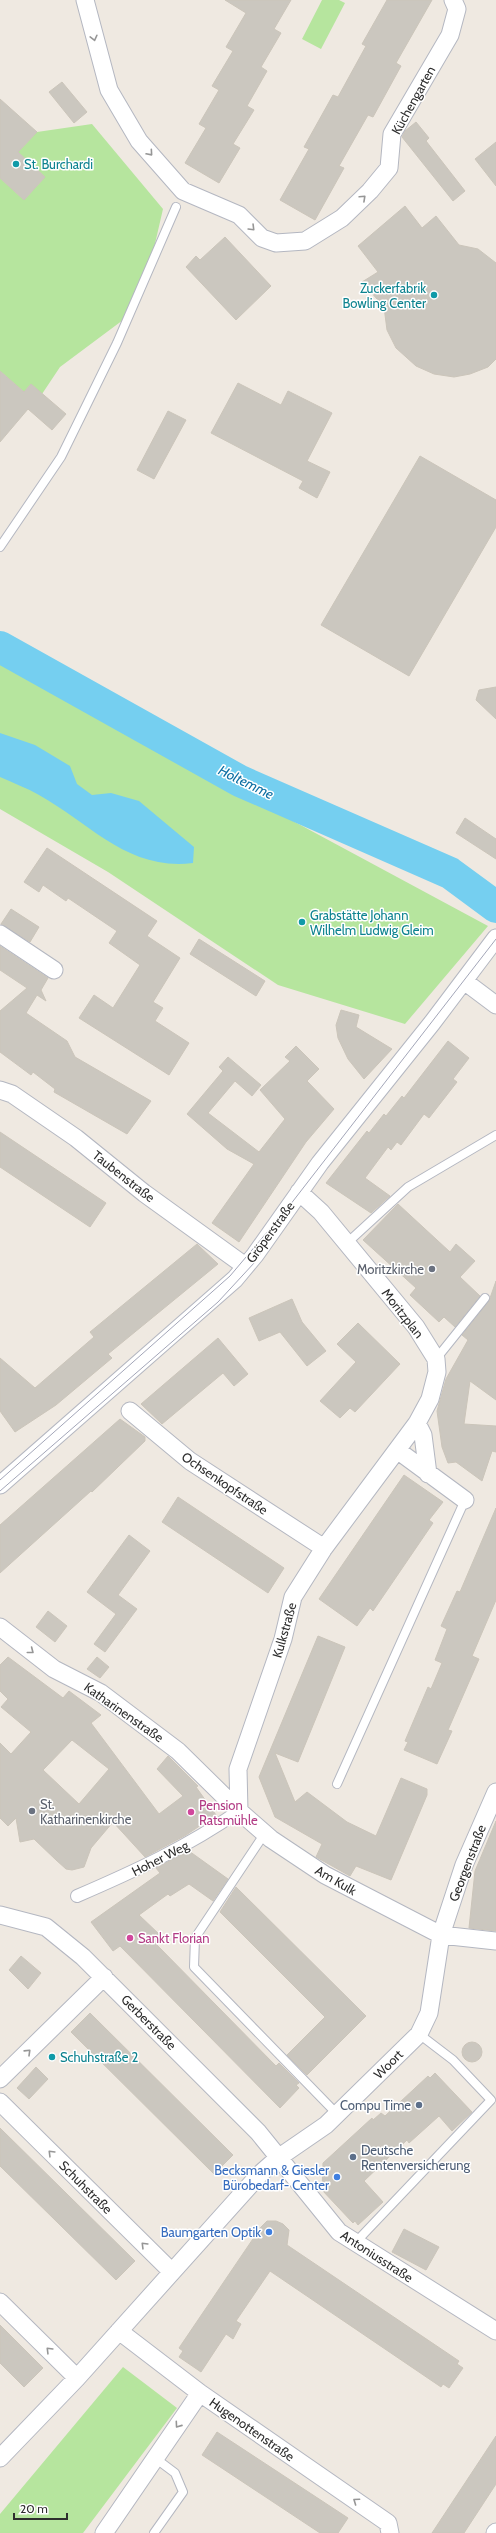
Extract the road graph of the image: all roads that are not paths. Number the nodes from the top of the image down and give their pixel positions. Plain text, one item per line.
1 (85, 0) edge
2 (453, 0) edge
3 (176, 207) dead end
4 (0, 547) edge
5 (0, 934) edge
6 (496, 938) edge
7 (54, 970) dead end
8 (464, 981) junction
9 (496, 1005) edge
10 (0, 1090) edge
11 (496, 1135) edge
12 (299, 1192) junction
13 (347, 1243) junction
14 (245, 1266) junction
15 (485, 1298) dead end
16 (436, 1359) junction
17 (130, 1411) dead end
18 (417, 1423) junction
19 (397, 1450) junction
20 (428, 1474) junction
21 (0, 1485) edge
22 (465, 1500) joint
23 (324, 1548) junction
24 (0, 1627) edge
25 (337, 1784) dead end
26 (496, 1792) edge
27 (239, 1811) junction
28 (265, 1833) junction
29 (77, 1896) dead end
30 (0, 1915) edge
31 (441, 1935) junction
32 (496, 1941) edge
33 (104, 1977) junction
34 (418, 2034) junction
35 (0, 2079) edge
36 (0, 2102) edge
37 (338, 2115) junction
38 (278, 2158) junction
39 (354, 2244) junction
40 (172, 2272) junction
41 (0, 2302) edge
42 (119, 2331) junction
43 (496, 2332) edge
44 (77, 2378) junction
45 (200, 2393) junction
46 (0, 2458) edge
47 (154, 2458) junction
48 (389, 2528) edge
49 (104, 2533) edge
50 (154, 2533) edge

1 -> 2 street, Küchengarten
3 - 4 lane
5 - 7 street
6 - 8 street, Gröperstraße
8 - 9 street
8 - 12 street, Gröperstraße
10 - 14 street, Taubenstraße
11 - 13 lane
12 - 13 street, Moritzplan
12 - 14 street, Gröperstraße
13 - 16 street, Moritzplan
14 - 21 street, Gröperstraße
15 - 16 lane
16 - 18 street, Kulkstraße
17 - 23 street, Ochsenkopfstraße
18 - 19 street, Kulkstraße
18 - 20 street
19 - 20 street
19 - 23 street, Kulkstraße
20 - 22 street
22 - 25 lane
23 - 27 street, Kulkstraße
24 -> 27 street, Katharinenstraße
26 - 31 street, Georgenstraße
27 - 28 street, Am Kulk
27 - 29 street, Hoher Weg
28 - 31 street, Am Kulk
28 - 37 lane
30 - 33 street, Gerberstraße
31 - 32 street
31 - 34 street, Woort
35 -> 33 street
33 - 38 street, Gerberstraße
34 - 37 street, Woort
34 - 39 lane
40 -> 36 street, Schuhstraße
37 - 38 street, Woort
38 - 39 street, Antoniusstraße
38 - 40 street
39 - 43 street, Antoniusstraße
40 - 42 street
44 -> 41 street
42 - 44 street
42 - 45 street, Hugenottenstraße
44 - 46 street
45 -> 47 street
48 -> 45 street, Hugenottenstraße
47 - 49 street
47 - 50 lane

